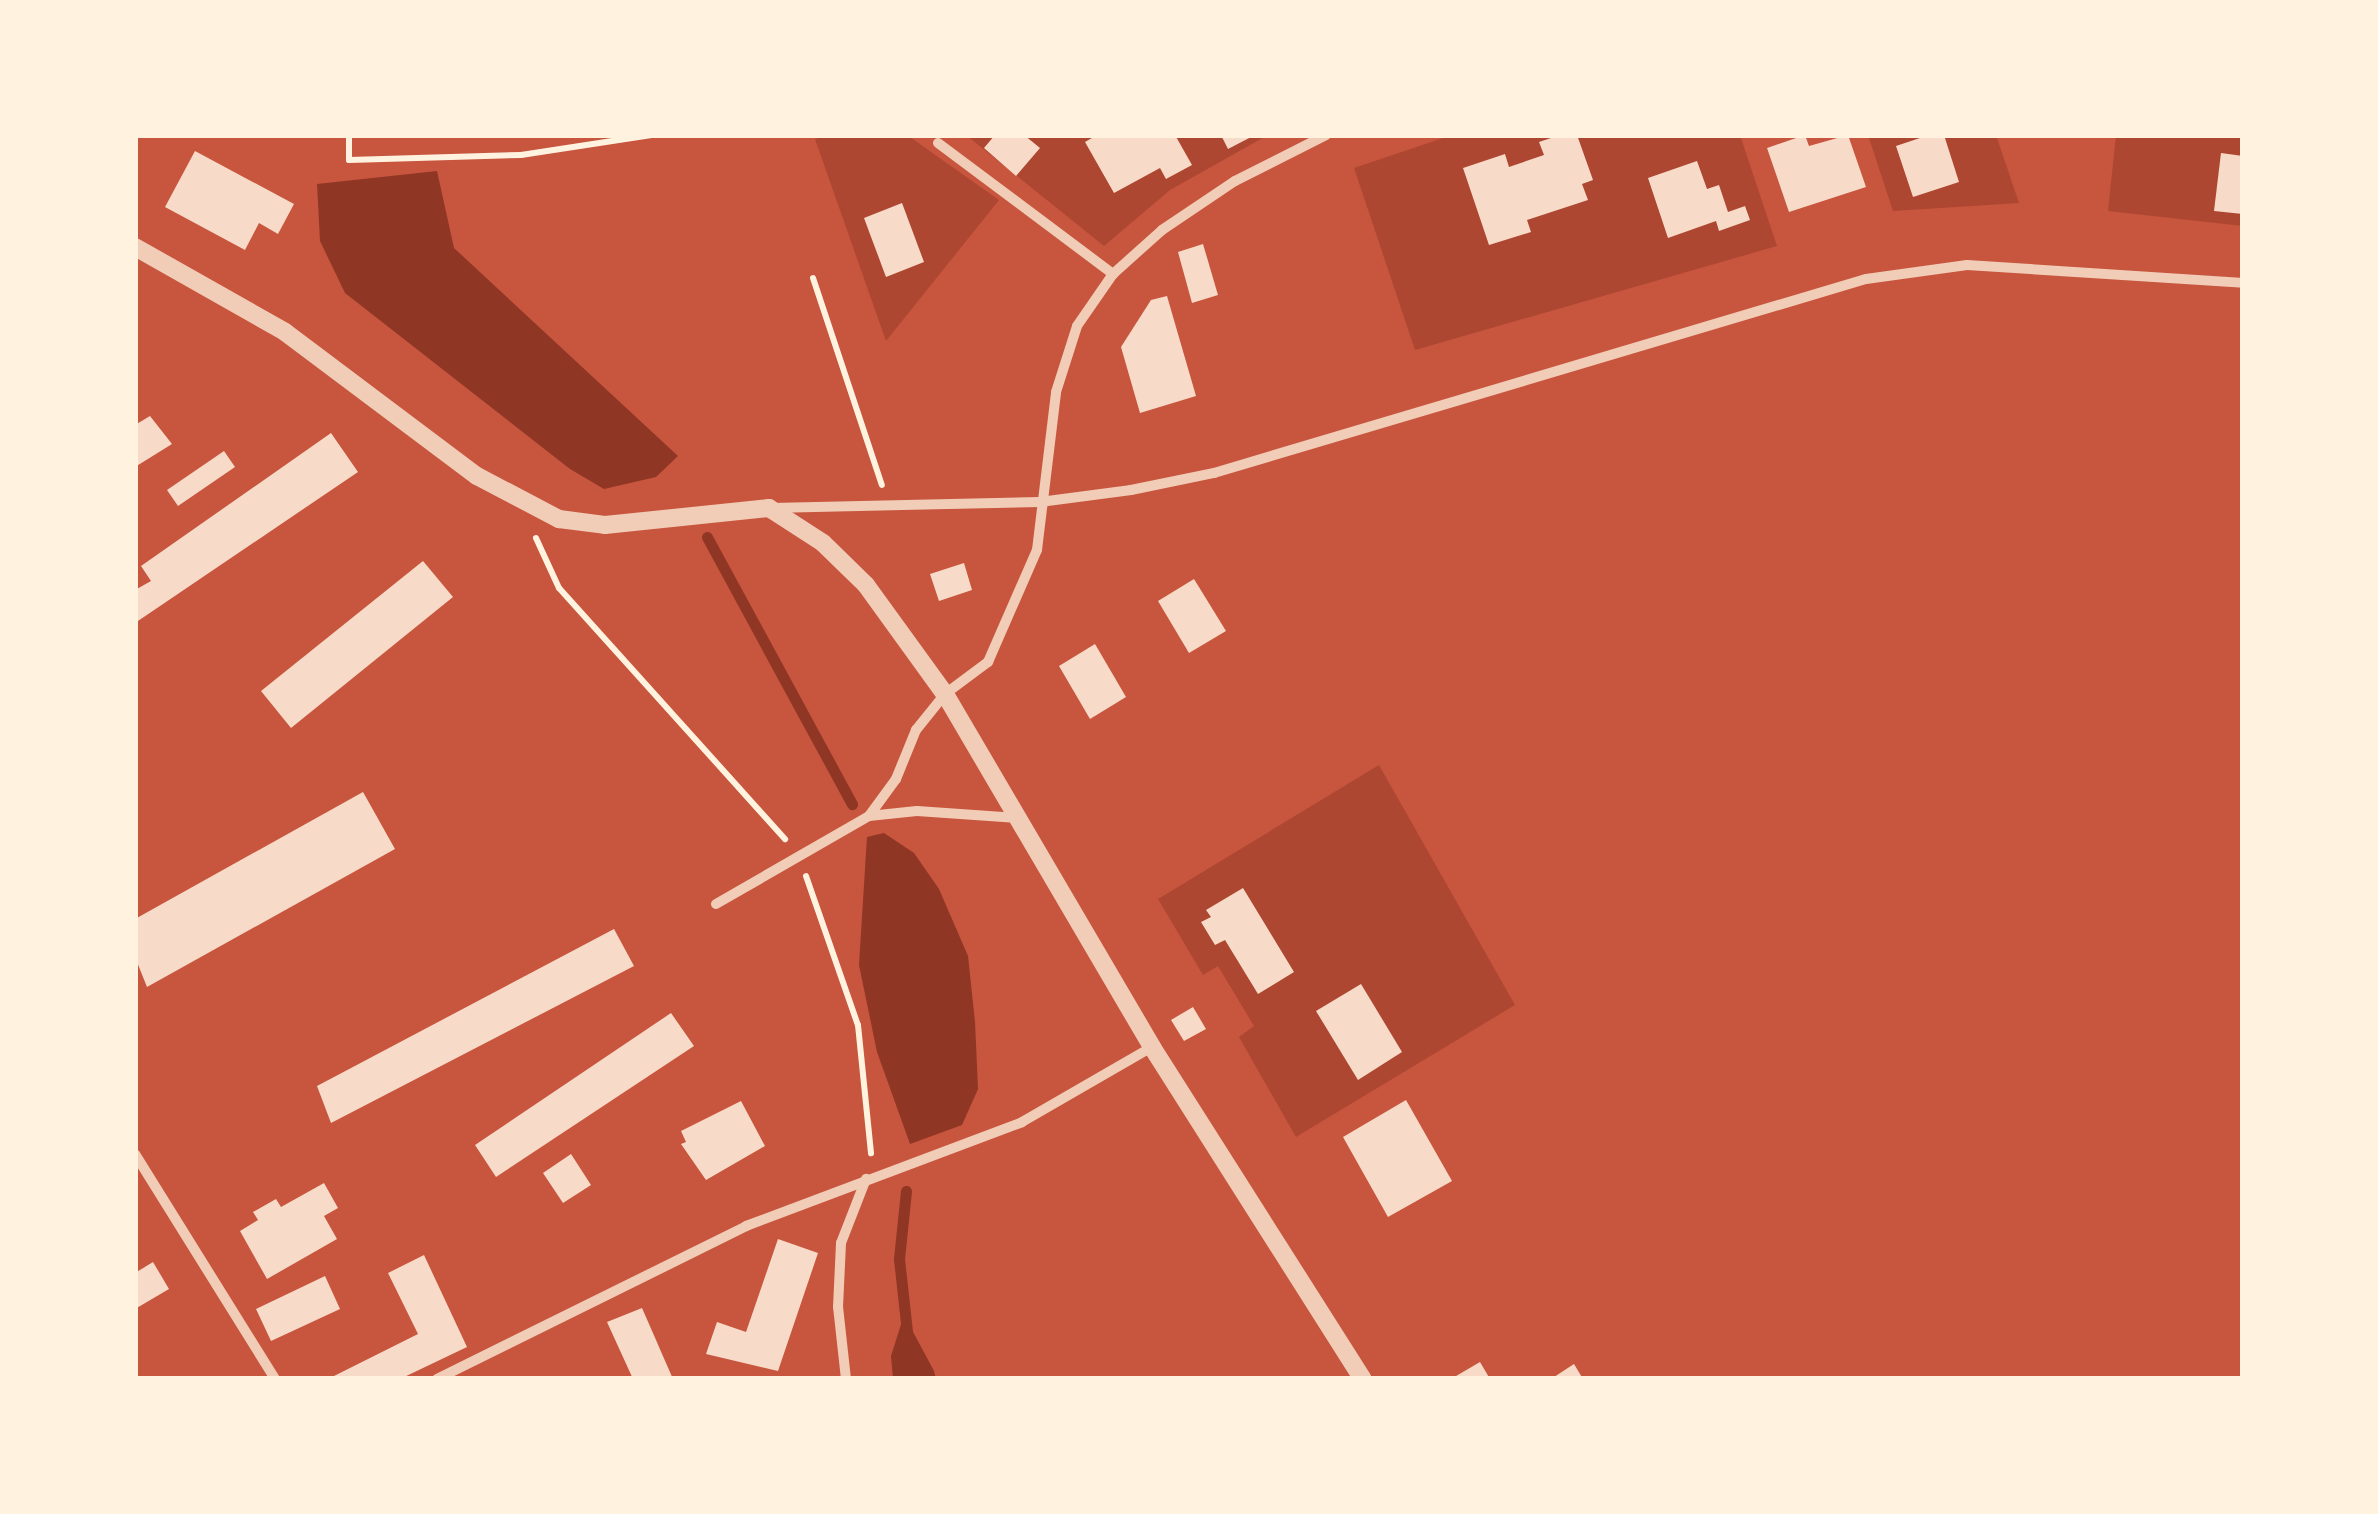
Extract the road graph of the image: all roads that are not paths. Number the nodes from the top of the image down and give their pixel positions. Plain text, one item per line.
1 (1326, 135) edge
2 (938, 143) dead end
3 (135, 247) edge
4 (1113, 274) junction
5 (2243, 284) edge
6 (1040, 502) junction
7 (769, 508) junction
8 (945, 694) junction
9 (869, 816) junction
10 (1018, 818) junction
11 (716, 904) dead end
12 (1152, 1046) junction
13 (135, 1154) edge
14 (866, 1178) junction
15 (275, 1379) edge
16 (437, 1379) edge
17 (846, 1379) edge
18 (1363, 1379) edge

1 - 4 street
2 - 4 street
3 - 7 street
4 - 6 street
5 - 6 street
6 - 7 street
6 - 8 street
7 - 8 street
8 - 9 street
8 - 10 street
9 - 10 street
9 - 11 street
10 - 12 street
12 - 14 street
12 - 18 street
13 - 15 street
14 - 16 street
14 - 17 street

